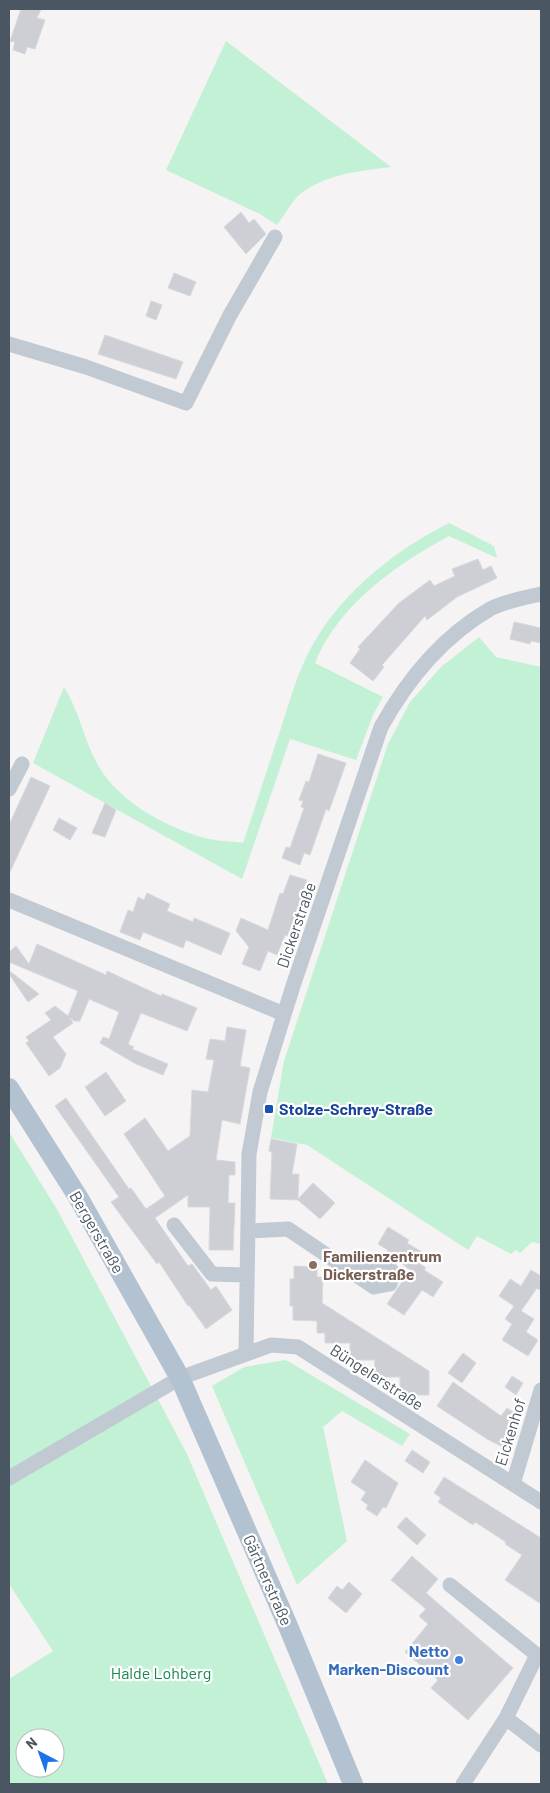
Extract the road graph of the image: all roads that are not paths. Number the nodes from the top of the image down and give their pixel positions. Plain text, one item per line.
1 (275, 238) dead end
2 (9, 344) edge
3 (541, 594) edge
4 (22, 764) dead end
5 (9, 789) edge
6 (9, 900) edge
7 (284, 1014) junction
8 (9, 1088) edge
9 (174, 1225) dead end
10 (248, 1231) junction
11 (350, 1270) dead end
12 (247, 1275) junction
13 (246, 1353) junction
14 (180, 1378) junction
15 (541, 1390) edge
16 (9, 1478) edge
17 (513, 1484) junction
18 (541, 1502) edge
19 (450, 1585) dead end
20 (506, 1718) junction
21 (541, 1745) edge
22 (353, 1784) edge
23 (463, 1784) edge

1 - 2 street
3 - 7 street, Dickerstraße
4 - 5 street
6 - 7 street
7 - 10 street, Dickerstraße
8 - 14 main road, Bergerstraße
9 - 12 street
10 - 11 street
10 - 12 street, Dickerstraße
12 - 13 street, Dickerstraße
13 - 14 street, Büngelerstraße
13 - 17 street, Büngelerstraße
14 - 16 street, Büngelerstraße
14 - 22 main road, Gärtnerstraße
15 - 17 street, Eickenhof
17 - 18 street, Büngelerstraße
19 - 20 street
20 - 21 street
20 - 23 street

